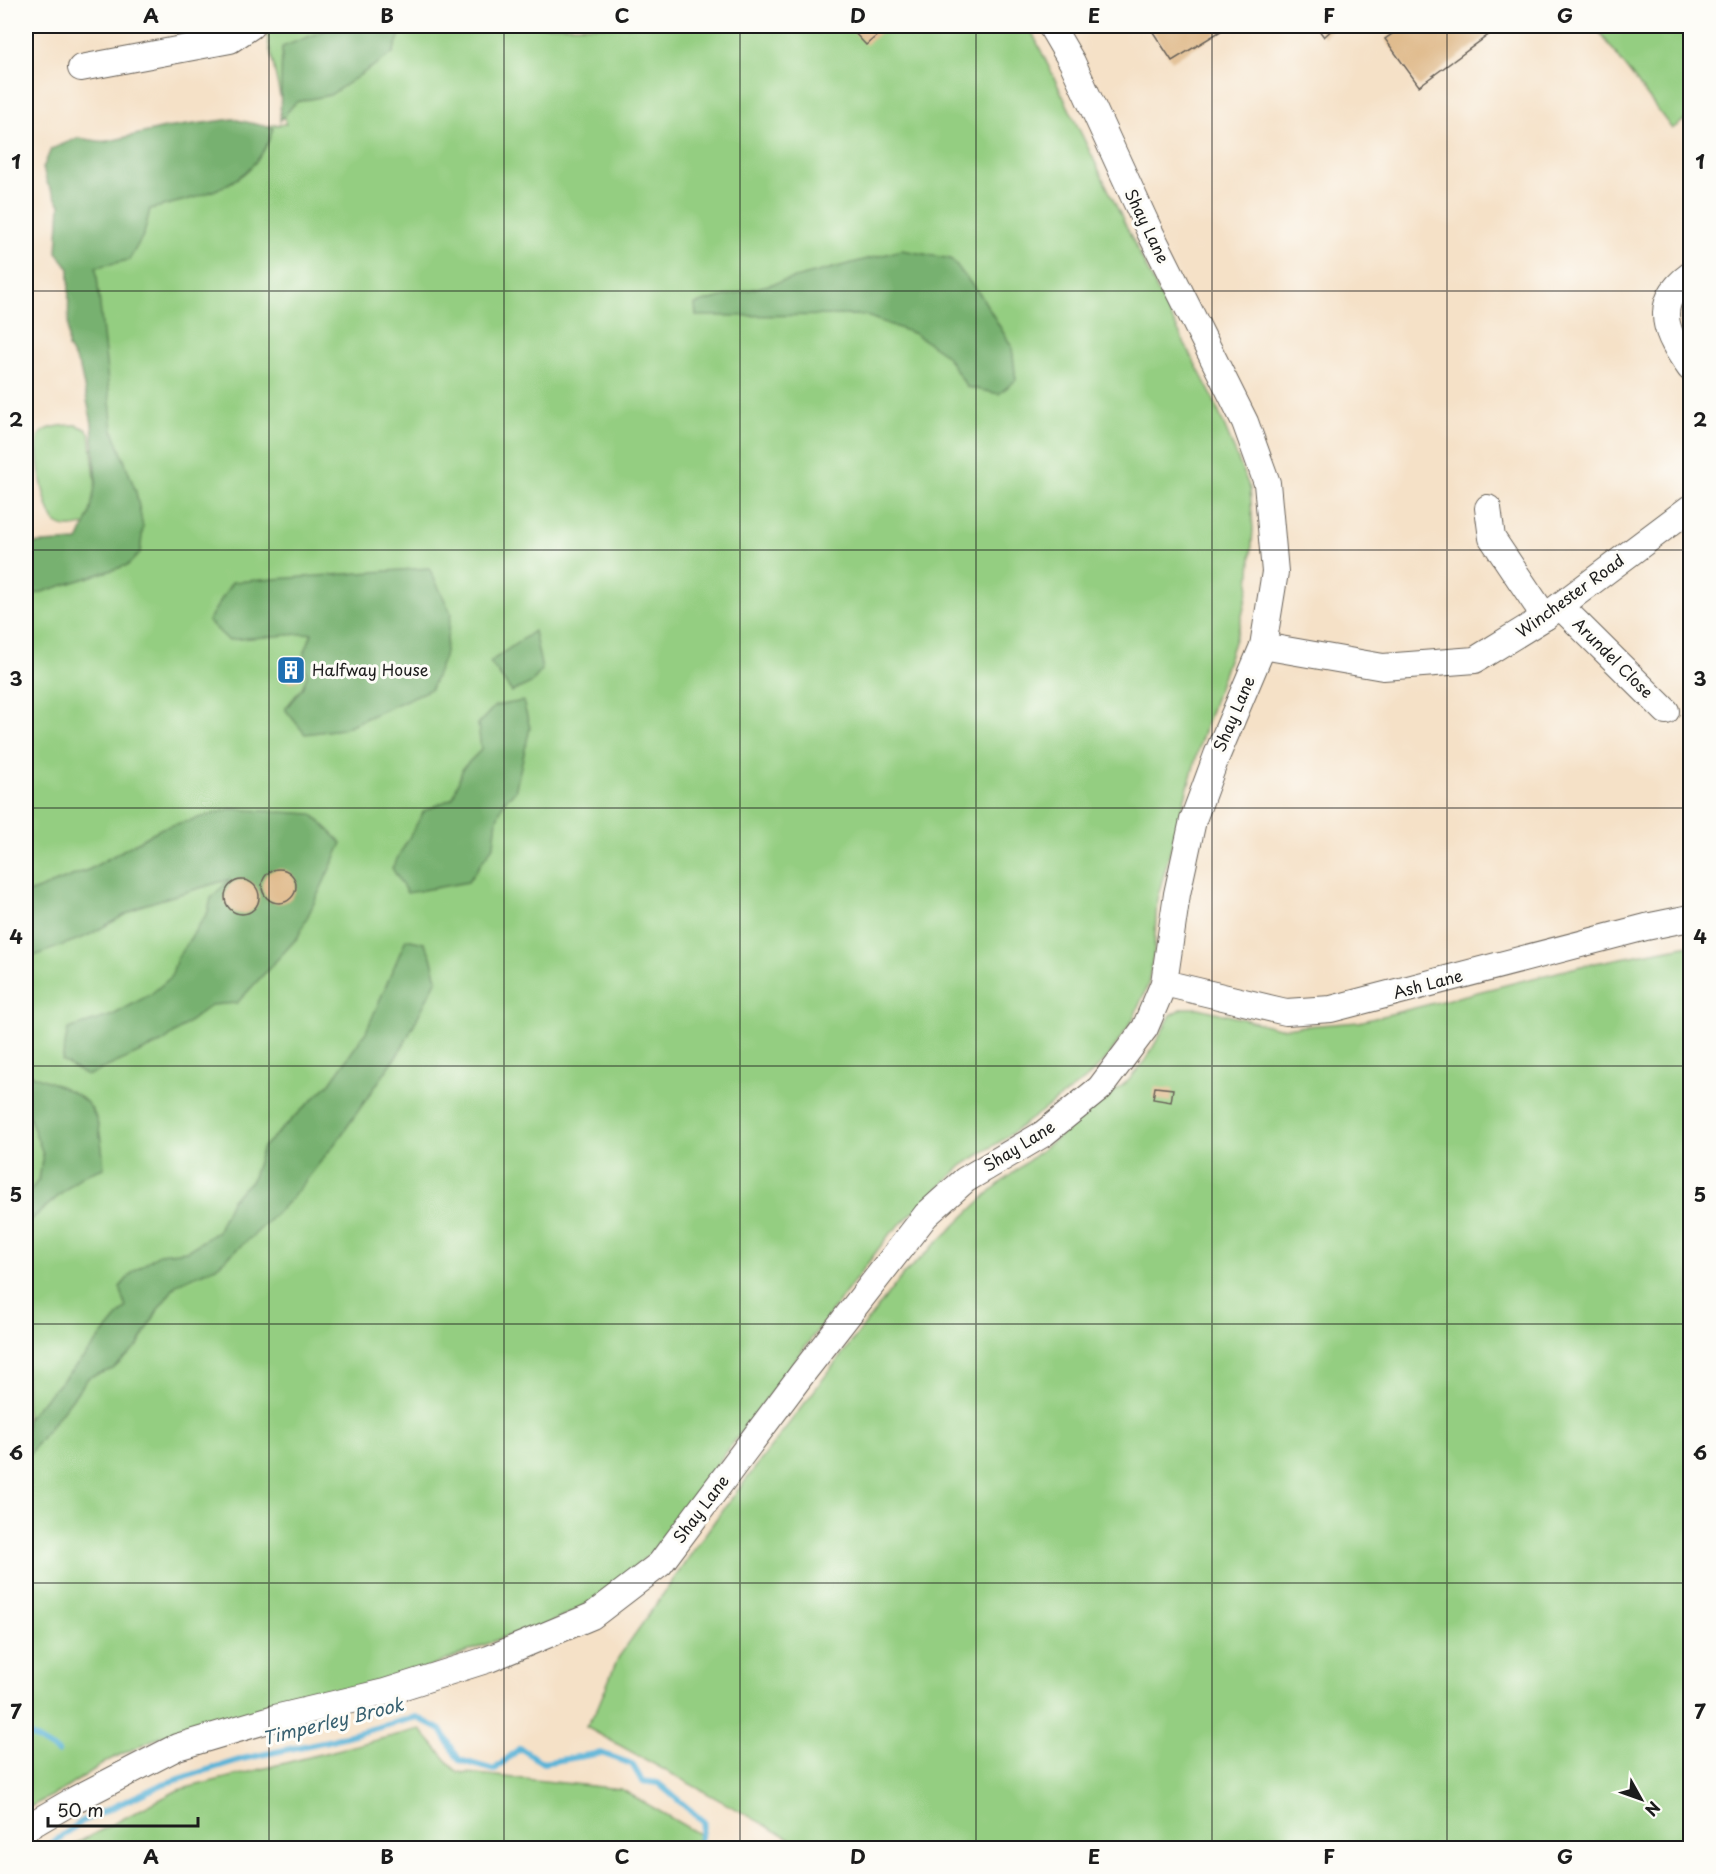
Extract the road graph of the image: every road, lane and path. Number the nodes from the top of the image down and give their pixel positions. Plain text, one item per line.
1 (250, 26) edge
2 (1051, 26) edge
3 (81, 68) dead end
4 (1690, 275) edge
5 (1690, 368) edge
6 (1488, 508) dead end
7 (1690, 508) edge
8 (1553, 612) junction
9 (1263, 646) junction
10 (1666, 711) dead end
11 (1690, 918) edge
12 (1164, 983) junction
13 (26, 1828) edge

1 - 3 street
2 - 9 street, Shay Lane
4 - 5 street
6 - 8 street, Arundel Close
7 - 8 street, Winchester Road
8 - 9 street, Winchester Road
8 - 10 street, Arundel Close
9 - 12 street, Shay Lane
11 - 12 street, Ash Lane
12 - 13 street, Shay Lane

